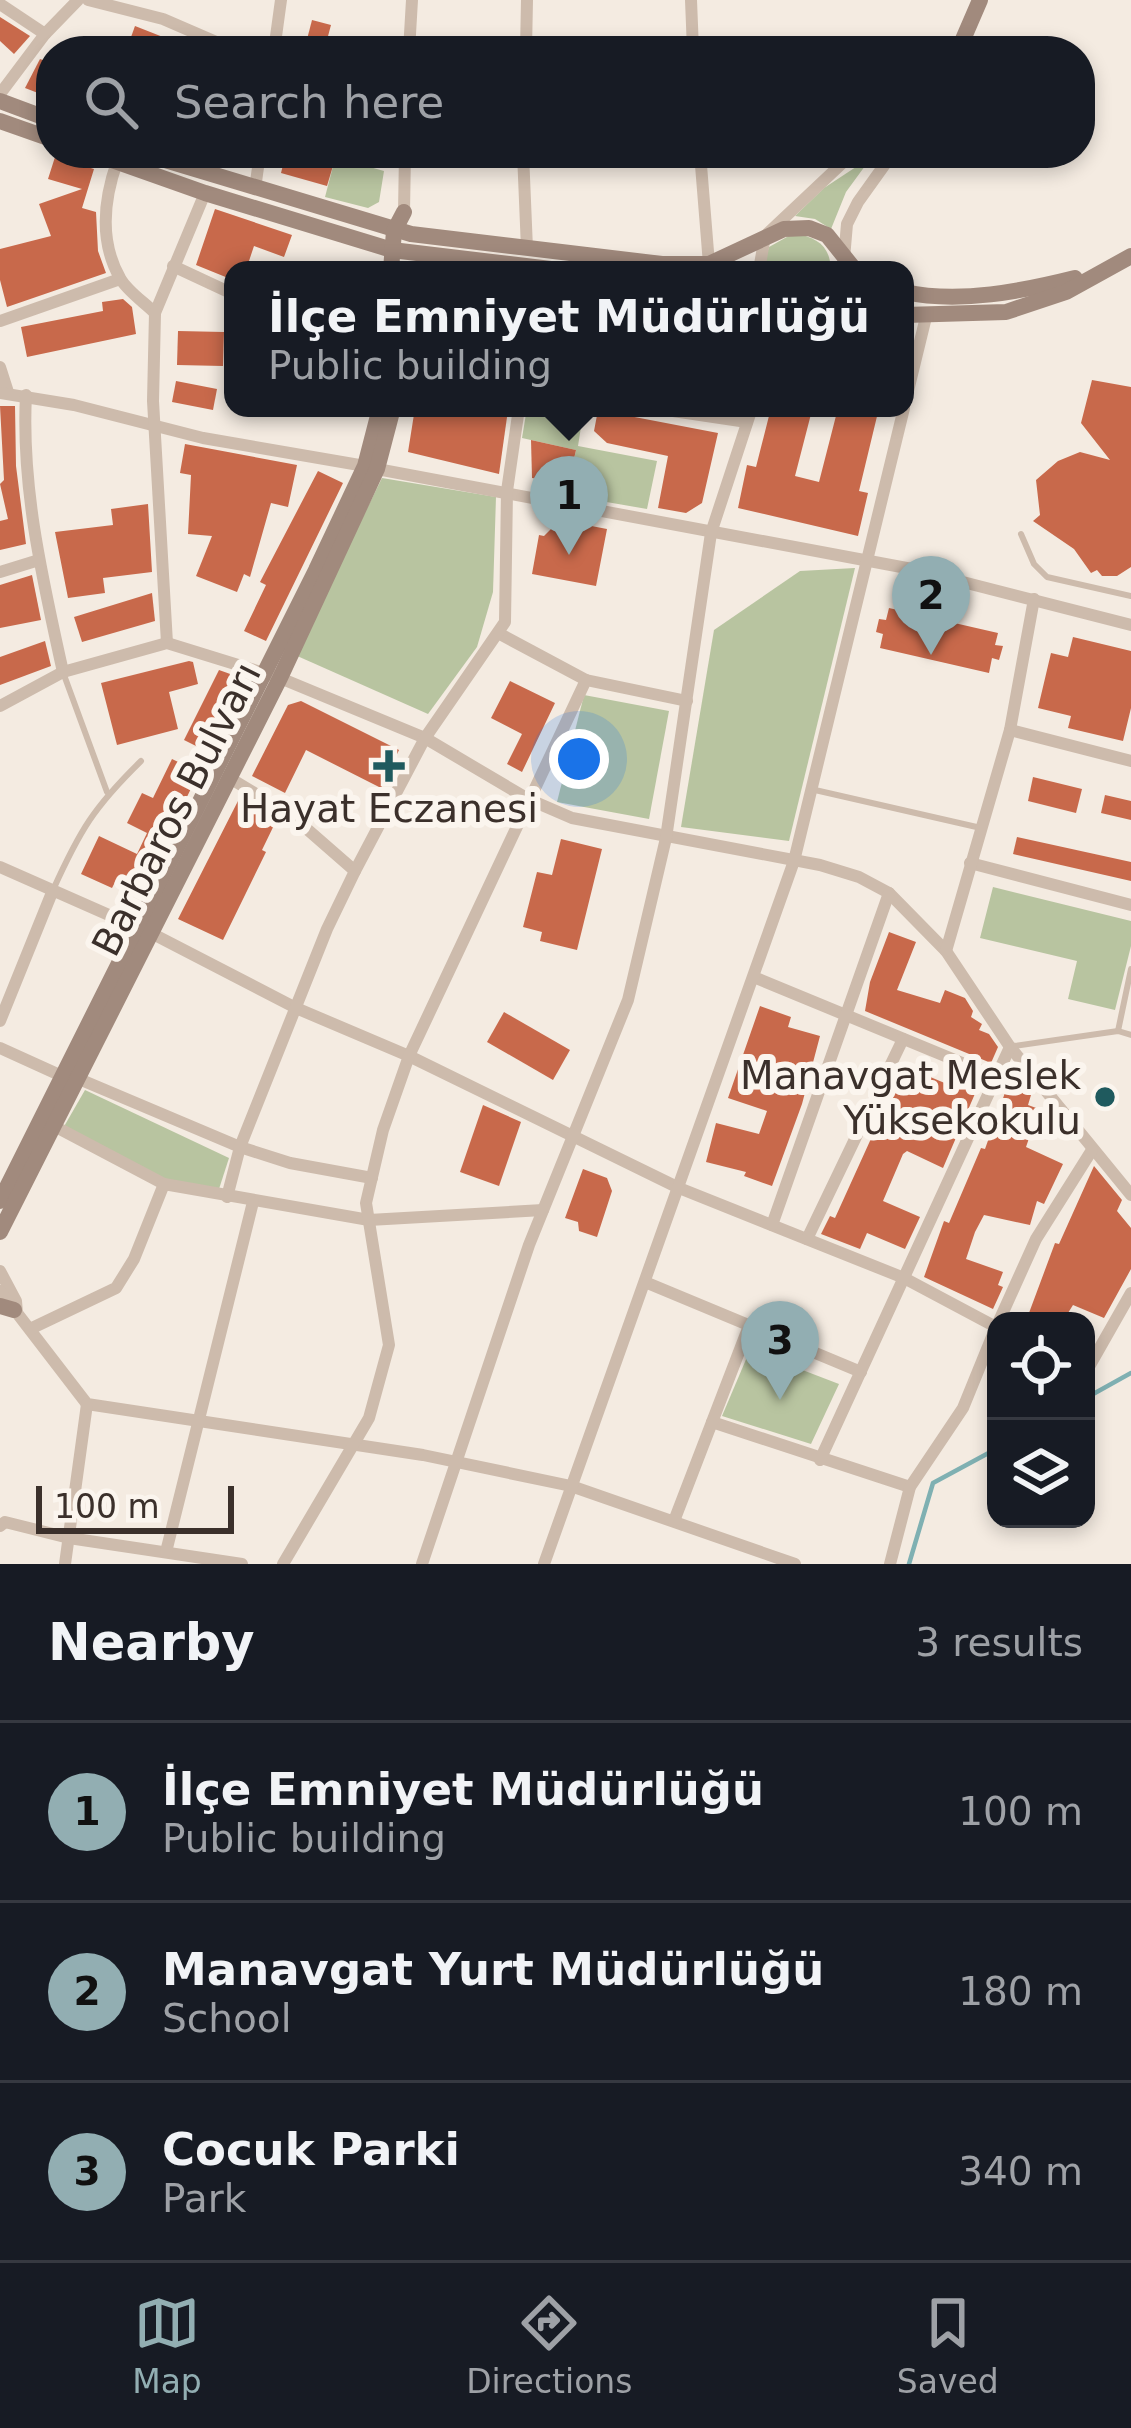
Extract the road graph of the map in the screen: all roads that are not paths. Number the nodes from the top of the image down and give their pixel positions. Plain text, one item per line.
1 (78, 0) edge
2 (88, 0) edge
3 (281, 0) edge
4 (412, 0) edge
5 (527, 0) edge
6 (691, 0) edge
7 (980, 0) edge
8 (0, 4) edge
9 (45, 34) joint
10 (202, 36) edge
11 (276, 36) edge
12 (410, 36) edge
13 (526, 36) edge
14 (693, 36) edge
15 (964, 36) edge
16 (36, 47) edge
17 (0, 98) edge
18 (36, 114) edge
19 (0, 121) edge
20 (36, 134) edge
21 (115, 168) edge
22 (134, 168) edge
23 (189, 168) edge
24 (258, 168) edge
25 (405, 168) edge
26 (523, 168) edge
27 (701, 168) edge
28 (837, 168) edge
29 (882, 168) edge
30 (255, 189) junction
31 (205, 193) junction
32 (404, 212) joint
33 (765, 236) junction
34 (403, 247) edge
35 (1131, 256) edge
36 (518, 261) edge
37 (526, 261) edge
38 (710, 261) edge
39 (717, 261) edge
40 (761, 261) edge
41 (845, 261) edge
42 (848, 261) edge
43 (173, 266) junction
44 (1100, 273) junction
45 (120, 279) junction
46 (224, 290) edge
47 (914, 294) edge
48 (155, 313) junction
49 (914, 315) edge
50 (926, 316) junction
51 (0, 321) edge
52 (914, 365) edge
53 (0, 367) edge
54 (4, 393) edge
55 (26, 395) junction
56 (379, 417) edge
57 (390, 417) edge
58 (518, 417) edge
59 (748, 417) edge
60 (901, 417) edge
61 (154, 423) junction
62 (371, 467) junction
63 (507, 491) junction
64 (711, 532) junction
65 (1021, 534) dead end
66 (39, 560) junction
67 (868, 561) junction
68 (0, 572) edge
69 (1131, 596) edge
70 (1034, 599) junction
71 (1131, 625) edge
72 (498, 633) junction
73 (167, 643) junction
74 (63, 672) junction
75 (272, 675) junction
76 (586, 680) junction
77 (687, 701) junction
78 (0, 706) edge
79 (1010, 730) junction
80 (425, 738) junction
81 (141, 760) dead end
82 (1131, 761) edge
83 (228, 777) junction
84 (812, 789) junction
85 (108, 794) junction
86 (528, 799) junction
87 (981, 828) junction
88 (666, 838) junction
89 (794, 861) junction
90 (970, 863) junction
91 (0, 867) edge
92 (355, 871) junction
93 (53, 890) junction
94 (889, 893) junction
95 (1131, 905) edge
96 (143, 930) junction
97 (946, 951) junction
98 (1131, 969) edge
99 (756, 977) junction
100 (296, 1008) junction
101 (846, 1015) junction
102 (0, 1022) edge
103 (1118, 1031) junction
104 (1131, 1035) edge
105 (903, 1039) junction
106 (1010, 1047) junction
107 (0, 1048) edge
108 (409, 1056) junction
109 (996, 1077) junction
110 (72, 1078) junction
111 (56, 1126) junction
112 (573, 1137) junction
113 (241, 1147) junction
114 (1092, 1150) junction
115 (372, 1178) junction
116 (164, 1184) junction
117 (679, 1188) junction
118 (1131, 1195) edge
119 (226, 1197) junction
120 (0, 1201) edge
121 (253, 1202) junction
122 (543, 1210) junction
123 (369, 1220) junction
124 (772, 1226) junction
125 (0, 1232) edge
126 (807, 1239) junction
127 (0, 1271) edge
128 (904, 1278) junction
129 (645, 1282) junction
130 (0, 1291) edge
131 (1131, 1293) edge
132 (10, 1310) edge
133 (1003, 1312) edge
134 (987, 1320) edge
135 (749, 1326) junction
136 (30, 1329) junction
137 (987, 1349) edge
138 (1095, 1356) edge
139 (861, 1372) junction
140 (87, 1403) junction
141 (196, 1420) junction
142 (712, 1422) junction
143 (353, 1445) junction
144 (820, 1460) junction
145 (457, 1461) junction
146 (571, 1486) junction
147 (910, 1487) junction
148 (2, 1521) edge
149 (674, 1522) junction
150 (69, 1538) junction
151 (166, 1552) junction
152 (65, 1564) edge
153 (242, 1564) edge
154 (283, 1564) edge
155 (422, 1564) edge
156 (544, 1564) edge
157 (795, 1564) edge
158 (890, 1564) edge

1 - 9 street
2 - 10 street
3 - 11 street
4 - 12 street
5 - 13 street
6 - 14 street
7 - 15 main road
8 - 9 street
16 - 17 street
17 - 18 main road
19 - 20 main road
21 - 45 street
22 - 31 main road
23 - 30 main road
24 - 30 street
25 - 32 street
26 - 37 street
27 - 38 street
28 - 33 street
29 - 42 street
30 - 34 main road
31 - 34 main road
31 - 43 street
32 - 34 main road
33 - 39 main road
33 - 40 street
33 - 41 main road
34 - 36 main road
35 - 44 main road
43 - 46 street
43 - 48 street
44 - 47 main road
44 - 50 main road
45 - 48 street
45 - 51 street
48 - 61 street
49 - 50 main road
50 - 52 street
53 - 54 street
54 - 55 street
55 - 61 street
55 - 66 street
56 - 62 main road, Barbaros Bulvarı
57 - 62 main road, Barbaros Bulvarı
58 - 63 street
59 - 64 street
60 - 67 street
61 - 62 street
61 - 73 street
62 - 63 street
62 - 75 main road, Barbaros Bulvarı
63 - 64 street
63 - 72 street
64 - 67 street
64 - 77 street
65 - 69 lane
66 - 68 street
66 - 74 street
67 - 70 street
67 - 84 street
70 - 71 street
70 - 79 street
72 - 76 street
72 - 80 street
73 - 74 street
73 - 75 street
74 - 78 street
74 - 85 lane
75 - 80 street
75 - 83 main road, Barbaros Bulvarı
75 - 96 main road, Barbaros Bulvarı
76 - 77 street
76 - 86 street
77 - 88 street
79 - 82 street
79 - 87 street
80 - 86 street
80 - 92 street
81 - 85 lane
83 - 92 street
83 - 96 main road, Barbaros Bulvarı
84 - 87 lane
84 - 89 street
85 - 93 lane
86 - 88 street
86 - 108 street
87 - 90 street
88 - 89 street
88 - 112 street
89 - 94 street
89 - 99 street
90 - 95 street
90 - 97 street
91 - 93 street
92 - 100 street
93 - 96 street
93 - 102 street
94 - 97 street
94 - 101 street
96 - 100 street
96 - 110 main road, Barbaros Bulvarı
97 - 106 street
98 - 103 lane
99 - 101 street
99 - 117 street
100 - 108 street
100 - 113 street
101 - 105 street
101 - 124 street
103 - 104 lane
103 - 106 lane
105 - 109 street
105 - 126 street
106 - 109 street
106 - 114 street
107 - 110 street
108 - 112 street
108 - 115 street
109 - 128 street
110 - 111 main road, Barbaros Bulvarı
110 - 113 street
110 - 120 main road, Barbaros Bulvarı
111 - 116 street
111 - 125 main road, Barbaros Bulvarı
112 - 117 street
112 - 122 street
113 - 115 street
113 - 119 street
114 - 118 street
114 - 133 street
115 - 123 street
116 - 119 street
116 - 136 street
117 - 124 street
117 - 129 street
119 - 121 street
121 - 123 street
121 - 141 street
122 - 123 street
122 - 145 street
123 - 143 street
124 - 126 street
126 - 128 street
127 - 132 street
128 - 134 street
128 - 139 street
129 - 135 street
129 - 146 street
130 - 132 street
131 - 138 street
132 - 136 street
135 - 139 street
135 - 142 street
136 - 140 street
137 - 147 street
139 - 144 street
140 - 141 street
140 - 150 street
141 - 143 street
141 - 151 street
142 - 144 street
142 - 149 street
143 - 145 street
143 - 154 street
144 - 147 street
145 - 146 street
145 - 155 street
146 - 149 street
146 - 156 street
147 - 158 street
148 - 150 street
149 - 157 street
150 - 151 street
150 - 152 street
151 - 153 street

